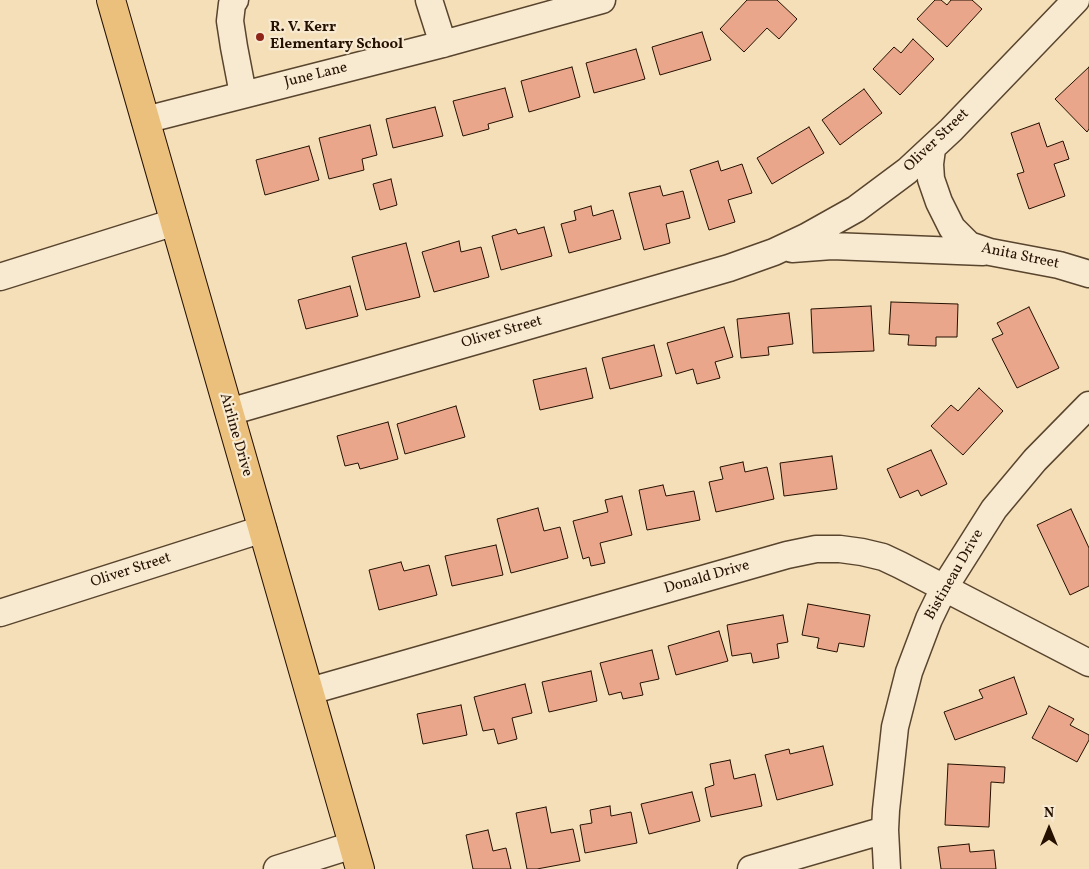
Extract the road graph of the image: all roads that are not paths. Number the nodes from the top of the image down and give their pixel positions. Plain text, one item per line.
1 (111, 0) edge
2 (429, 0) edge
3 (602, 0) edge
4 (1076, 0) edge
5 (231, 5) edge
6 (443, 44) junction
7 (244, 94) junction
8 (145, 120) junction
9 (932, 149) junction
10 (174, 222) junction
11 (774, 252) junction
12 (990, 252) junction
13 (1089, 274) edge
14 (0, 277) edge
15 (1089, 405) edge
16 (229, 412) junction
17 (263, 529) junction
18 (944, 588) junction
19 (0, 613) edge
20 (1089, 663) edge
21 (310, 691) junction
22 (885, 830) junction
23 (357, 857) edge
24 (277, 869) edge
25 (751, 869) edge
26 (888, 869) edge

1 - 8 main road, Airline Drive
2 - 6 street
3 - 6 street, June Lane
4 - 9 street, Oliver Street
5 - 7 street
6 - 7 street, June Lane
7 - 8 street, June Lane
8 - 10 main road, Airline Drive
9 - 11 street, Oliver Street
9 - 12 street, Anita Street
10 - 14 street
10 - 16 main road, Airline Drive
11 - 12 street, Oliver Street
11 - 16 street, Oliver Street
12 - 13 street, Anita Street
15 - 18 street, Bistineau Drive
16 - 17 main road, Airline Drive
17 - 19 street, Oliver Street
17 - 21 main road, Airline Drive
18 - 20 street, Donald Drive
18 - 21 street, Donald Drive
18 - 22 street, Bistineau Drive
21 - 23 main road, Airline Drive
22 - 25 street
22 - 26 street, Bistineau Drive
23 - 24 street

